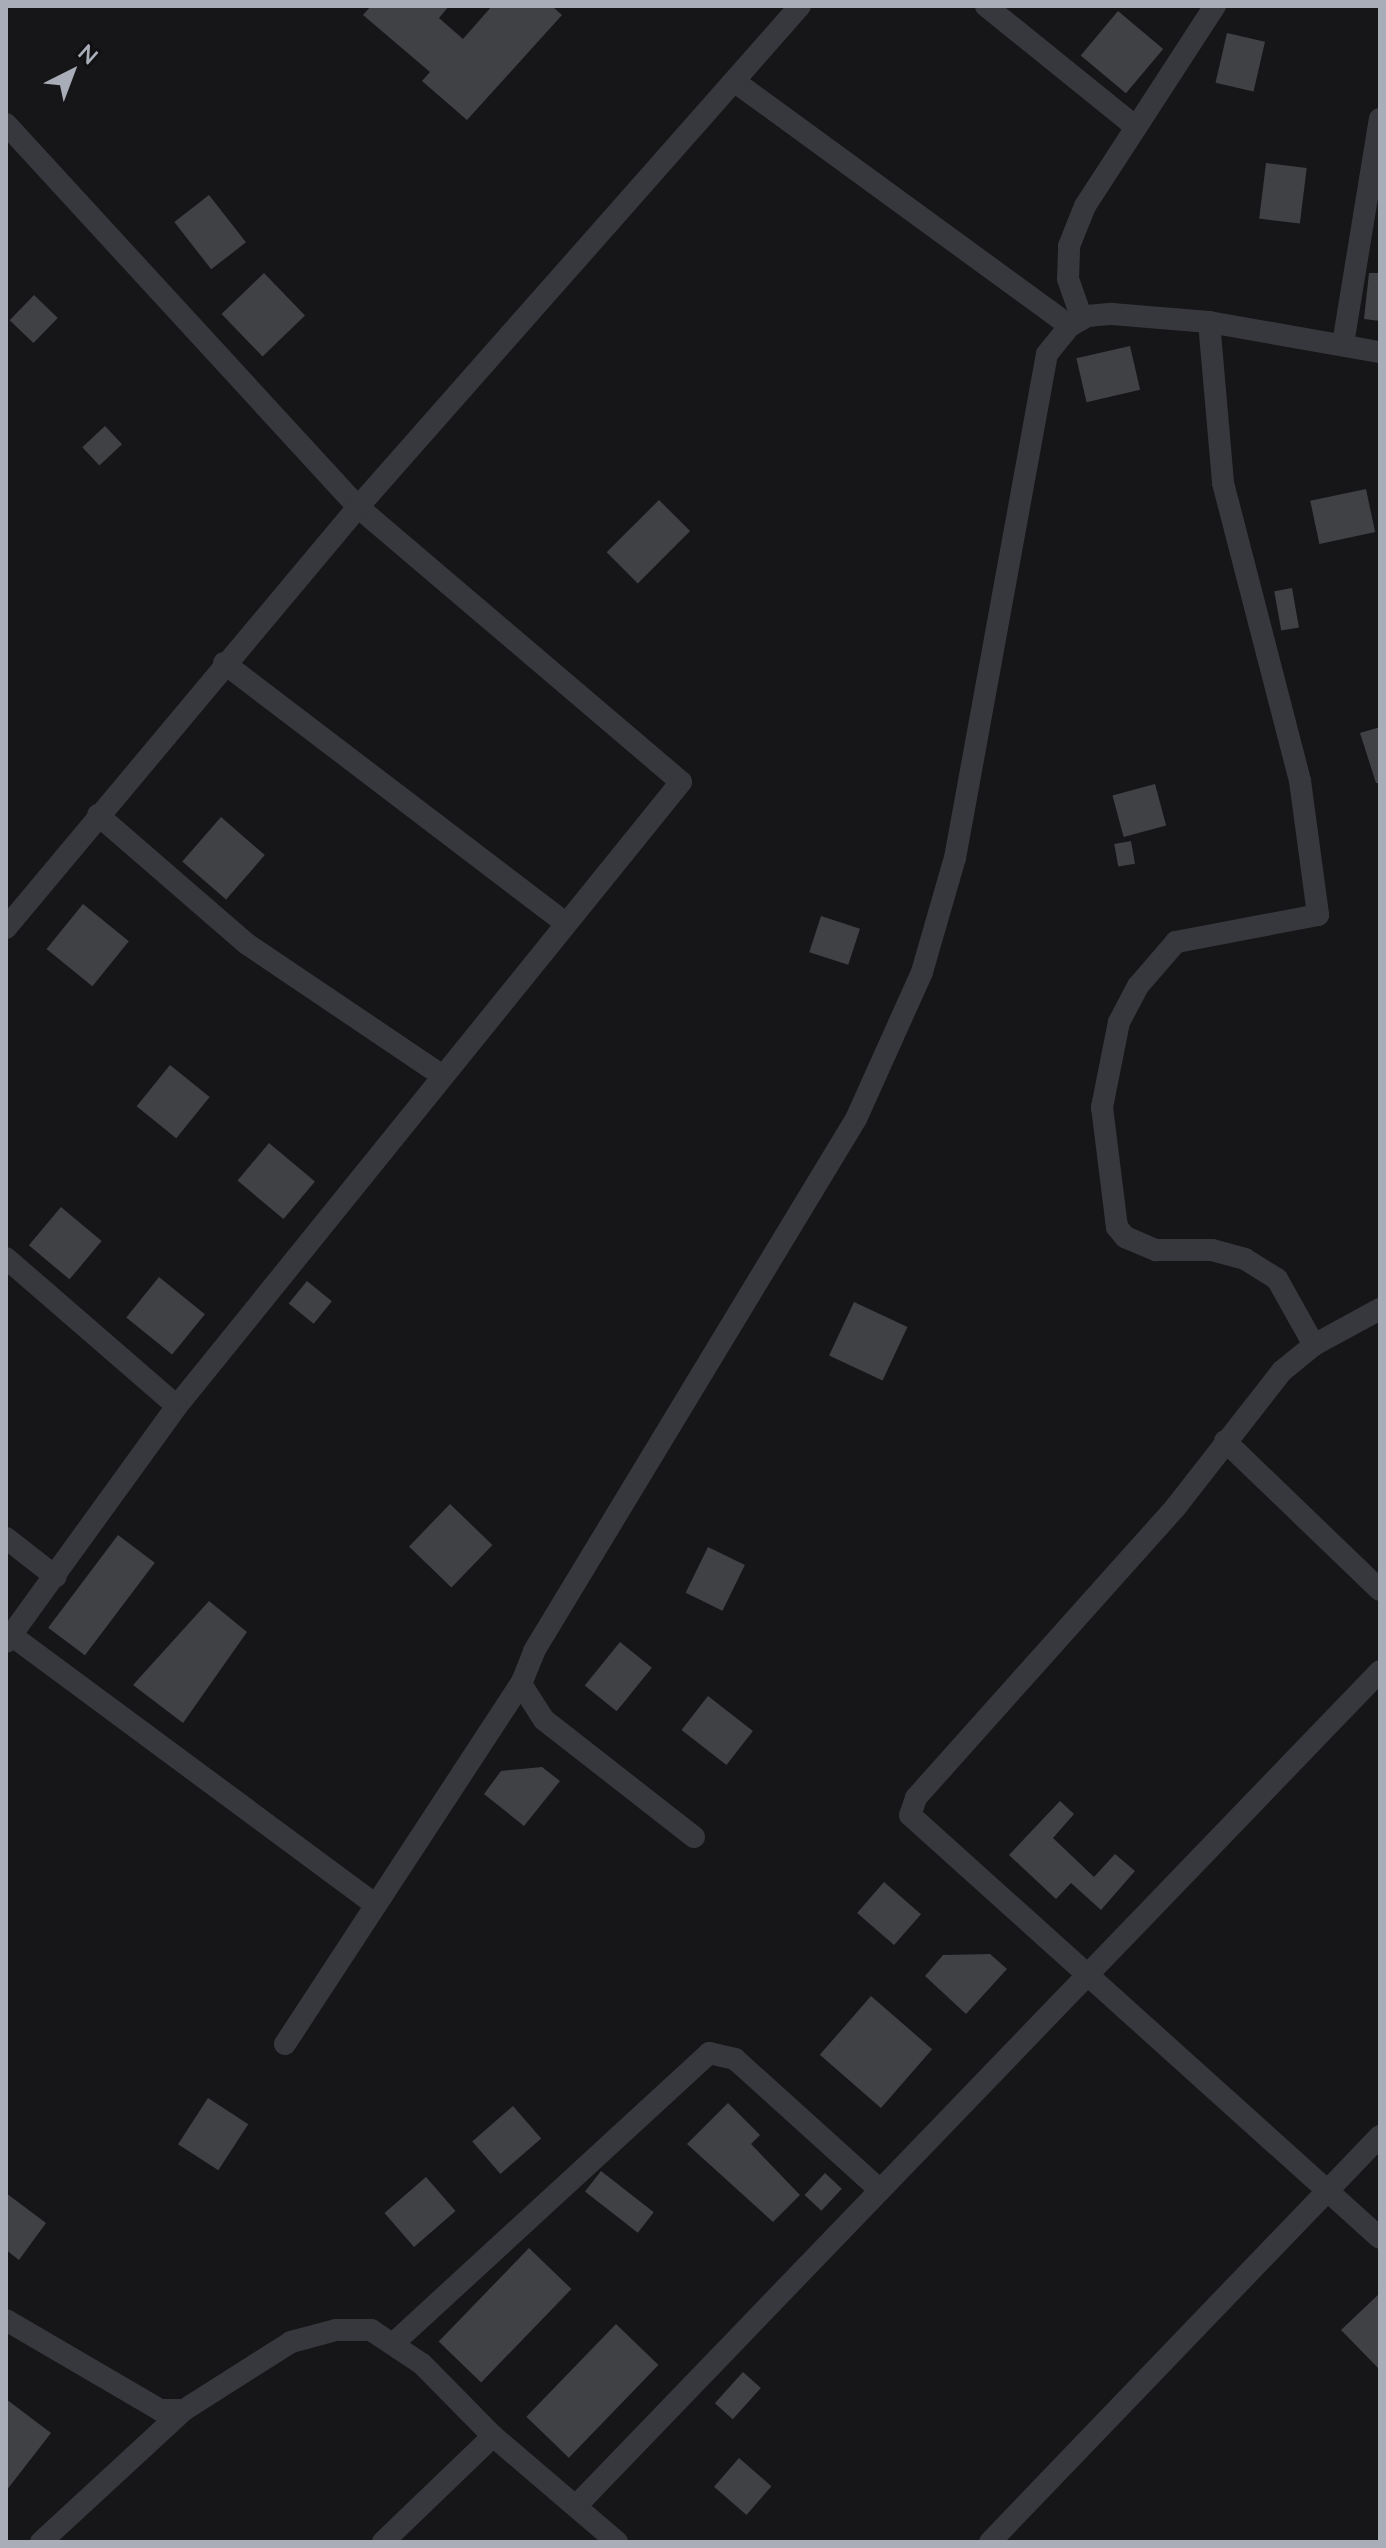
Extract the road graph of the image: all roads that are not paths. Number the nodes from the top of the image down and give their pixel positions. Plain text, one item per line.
1 (800, 6) edge
2 (986, 6) edge
3 (1205, 10) edge
4 (734, 81) junction
5 (1380, 119) edge
6 (6, 124) edge
7 (1136, 127) junction
8 (1076, 322) junction
9 (1209, 322) junction
10 (1343, 344) junction
11 (1380, 352) edge
12 (358, 507) junction
13 (224, 663) junction
14 (98, 815) junction
15 (564, 922) junction
16 (6, 928) edge
17 (441, 1075) junction
18 (6, 1258) edge
19 (1380, 1309) edge
20 (1314, 1345) junction
21 (177, 1406) junction
22 (1225, 1441) junction
23 (6, 1538) edge
24 (56, 1577) junction
25 (1380, 1590) edge
26 (9, 1638) edge
27 (1380, 1671) edge
28 (521, 1684) junction
29 (694, 1837) dead end
30 (376, 1905) junction
31 (1085, 1976) junction
32 (285, 2044) dead end
33 (1380, 2136) edge
34 (880, 2190) junction
35 (1327, 2191) junction
36 (1380, 2238) edge
37 (6, 2320) edge
38 (395, 2342) junction
39 (184, 2410) junction
40 (493, 2436) junction
41 (577, 2505) junction
42 (41, 2542) edge
43 (383, 2542) edge
44 (617, 2542) edge
45 (990, 2542) edge

1 - 4 street
2 - 7 street
3 - 7 street
4 - 8 street
4 - 12 street
5 - 10 street
6 - 12 street
7 - 8 street
8 - 9 street
8 - 28 street
9 - 10 street
9 - 20 street
10 - 11 street
12 - 13 street
12 - 15 street
13 - 14 street
13 - 15 street
14 - 16 street
14 - 17 street
15 - 17 street
17 - 21 street
18 - 21 street
19 - 20 street
20 - 22 street
21 - 24 street
22 - 25 street
22 - 31 street
23 - 24 street
24 - 26 street
26 - 30 street
27 - 31 street
28 - 29 street
28 - 30 street
30 - 32 street
31 - 34 street
31 - 35 street
33 - 35 street
34 - 38 street
34 - 41 street
35 - 36 street
35 - 45 street
37 - 39 street
38 - 39 street
38 - 40 street
39 - 42 street
40 - 41 street
40 - 43 street
41 - 44 street

